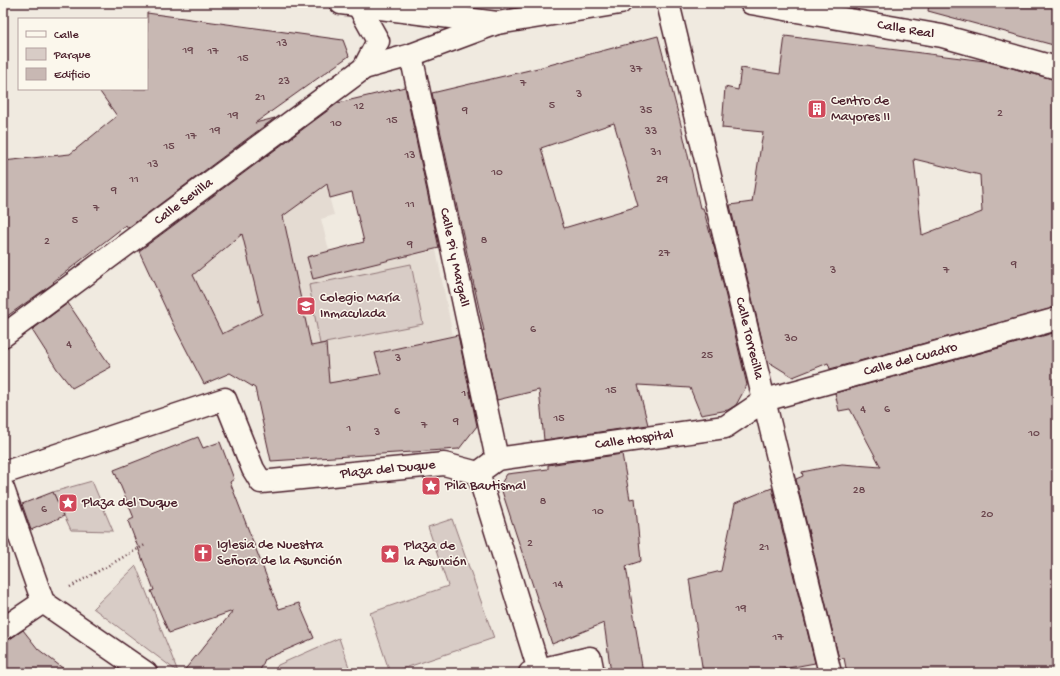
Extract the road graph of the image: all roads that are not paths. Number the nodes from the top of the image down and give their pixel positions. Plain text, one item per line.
1 (620, 3) edge
2 (668, 3) edge
3 (751, 3) edge
4 (349, 4) edge
5 (849, 12) edge
6 (498, 23) junction
7 (411, 56) junction
8 (364, 68) junction
9 (1057, 68) edge
10 (1057, 318) edge
11 (3, 336) edge
12 (765, 400) junction
13 (497, 459) junction
14 (3, 473) edge
15 (478, 473) junction
16 (3, 489) edge
17 (43, 602) junction
18 (3, 629) edge
19 (535, 672) edge
20 (146, 673) edge
21 (593, 673) edge
22 (830, 673) edge

1 - 6 main road
2 - 12 main road, Calle Torrecilla
3 - 5 main road, Calle Real
4 - 6 main road
4 - 8 main road, Calle Sevilla
5 - 9 main road, Calle Real
6 - 7 main road, Calle Sevilla
7 - 8 main road, Calle Sevilla
7 - 13 main road, Calle Pi y Margall
8 - 11 main road, Calle Sevilla
10 - 12 main road, Calle del Cuadro
12 - 13 main road, Calle Hospital
12 - 22 main road, Calle Torrecilla
13 - 15 main road
14 - 15 main road, Plaza del Duque
15 - 19 main road
16 - 17 main road
17 - 18 main road
17 - 20 main road
19 - 21 main road

